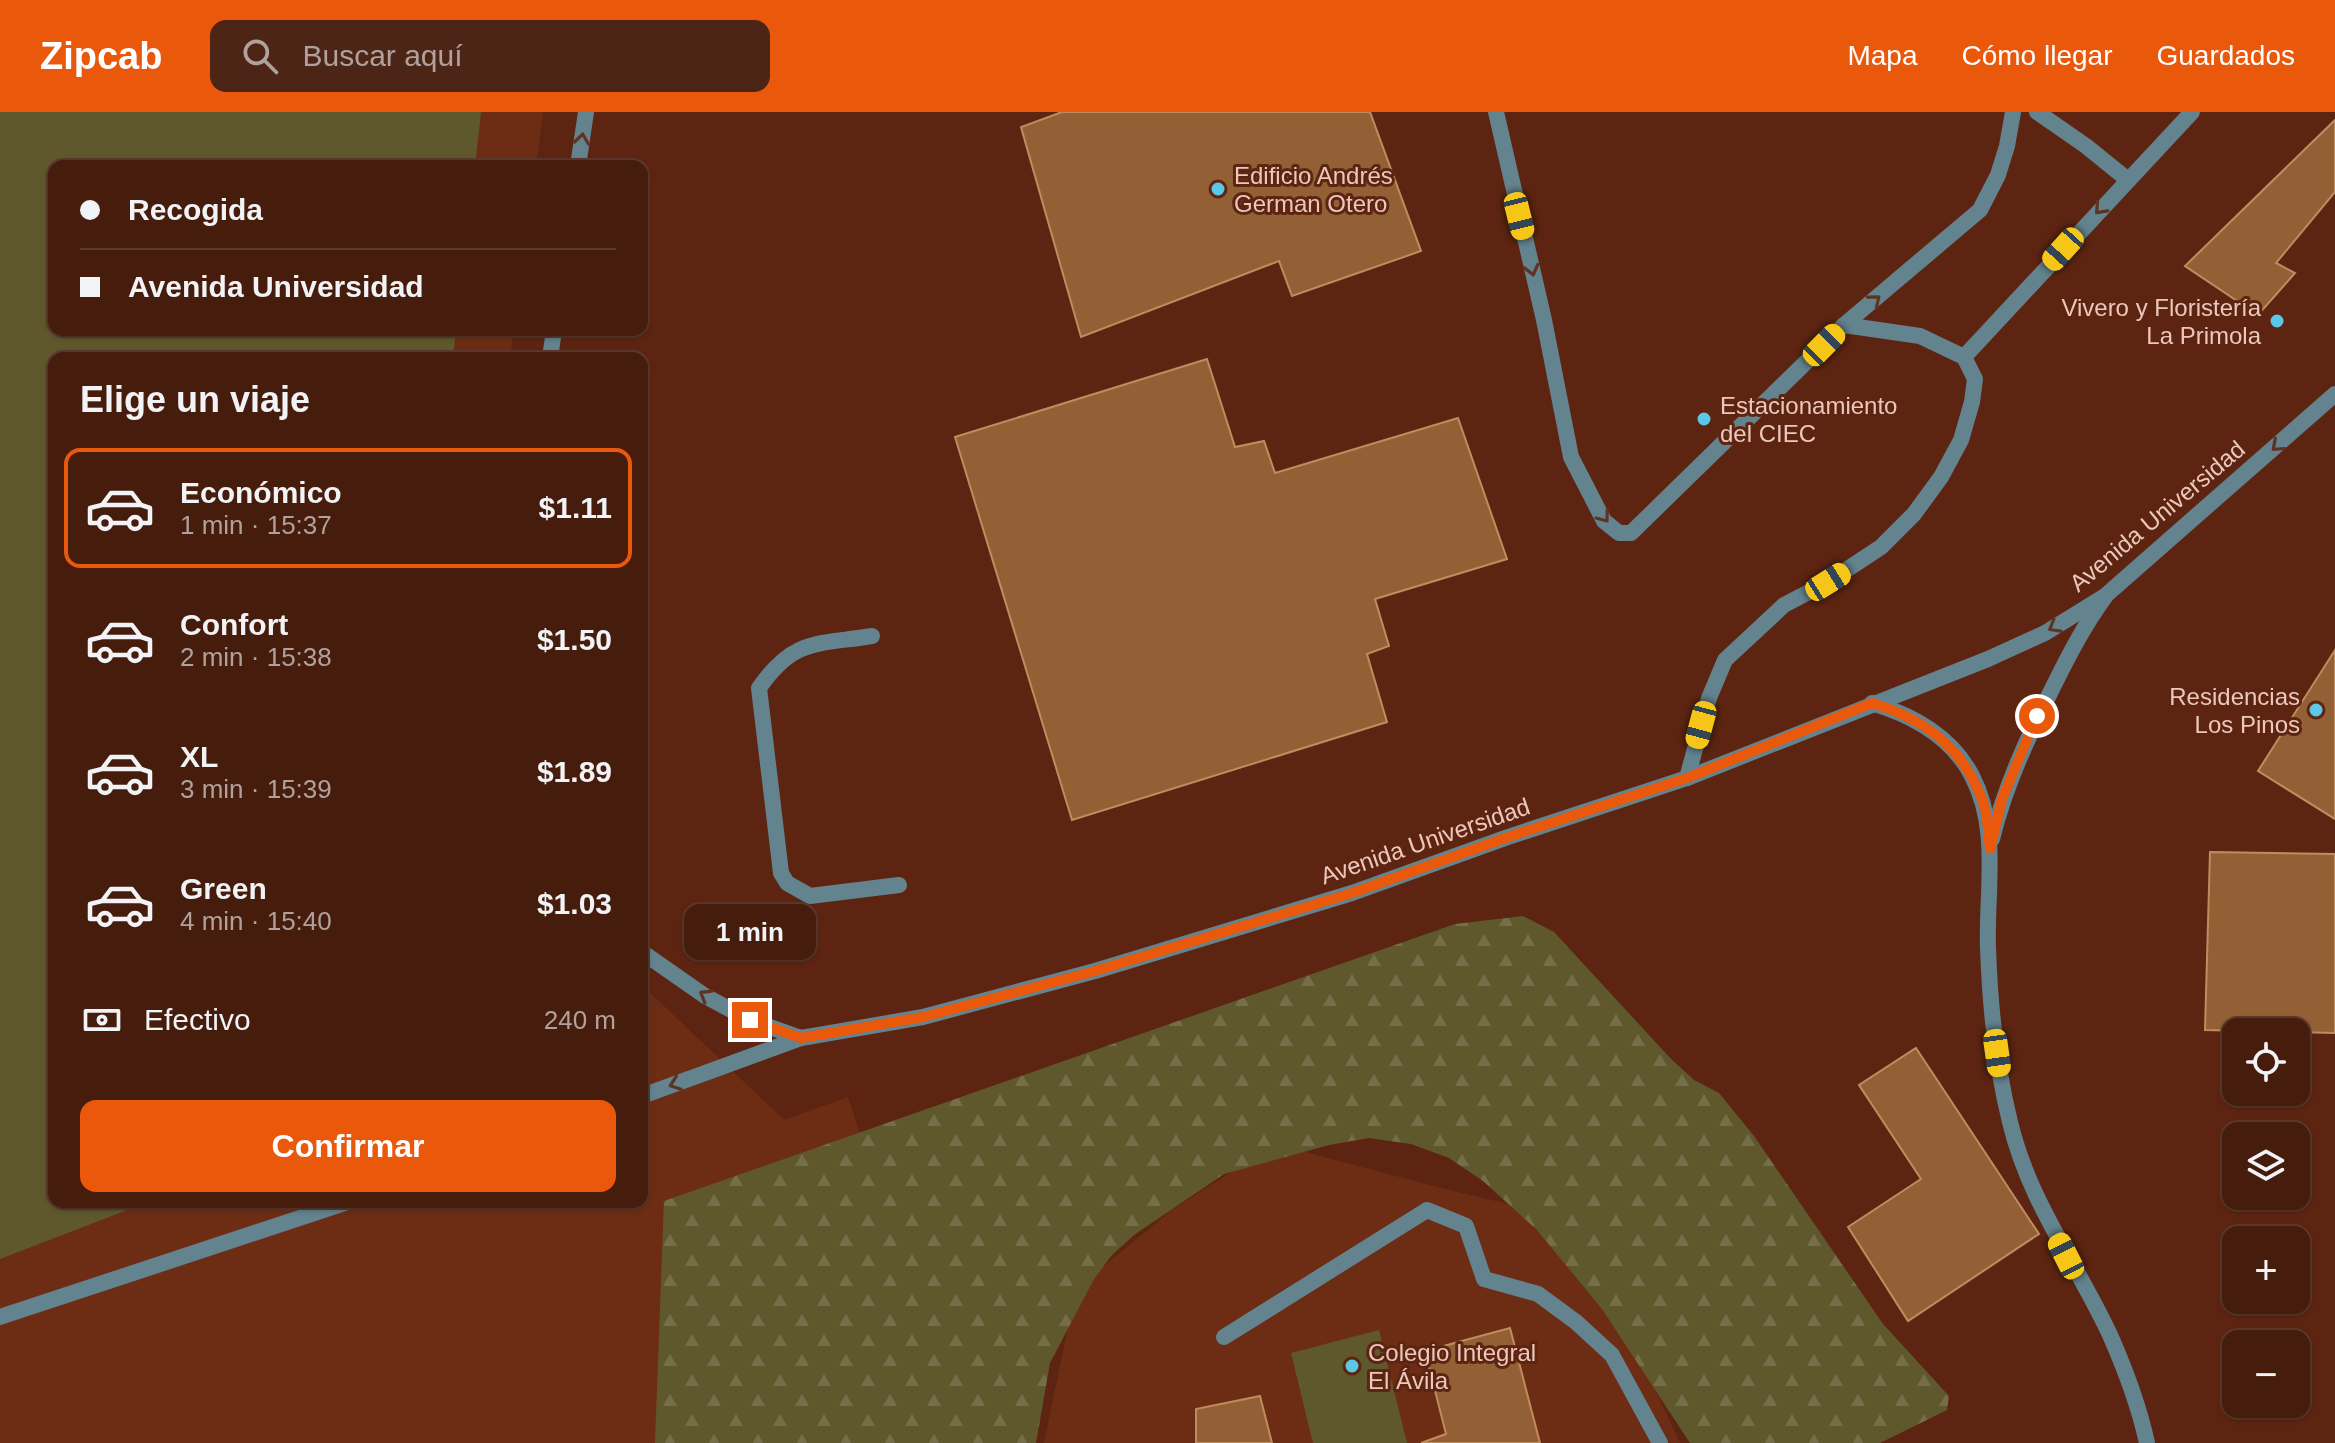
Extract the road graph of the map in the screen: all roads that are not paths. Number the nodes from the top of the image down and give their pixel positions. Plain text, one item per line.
1 (586, 112) edge
2 (1496, 112) edge
3 (2013, 112) edge
4 (2037, 112) edge
5 (2192, 112) edge
6 (579, 160) edge
7 (2128, 180) junction
8 (1844, 325) junction
9 (1964, 357) junction
10 (2335, 394) edge
11 (2105, 596) junction
12 (872, 636) dead end
13 (1872, 703) junction
14 (1687, 778) junction
15 (1990, 849) junction
16 (899, 885) dead end
17 (648, 956) edge
18 (801, 1038) junction
19 (648, 1094) edge
20 (324, 1208) edge
21 (0, 1317) edge
22 (1224, 1337) dead end
23 (1660, 1443) edge
24 (2147, 1443) edge

6 -> 1 street
2 -> 8 street
8 -> 3 street
4 - 7 street
5 - 7 street
7 -> 9 street
8 - 9 street
9 - 14 street
10 -> 11 street, Avenida Universidad
11 -> 13 street, Avenida Universidad
11 - 15 street
12 - 16 street
13 - 14 street, Avenida Universidad
13 - 15 street
14 - 18 street, Avenida Universidad
15 - 24 street
18 -> 17 street, Avenida Universidad
18 -> 19 street
20 - 21 street
22 - 23 street

